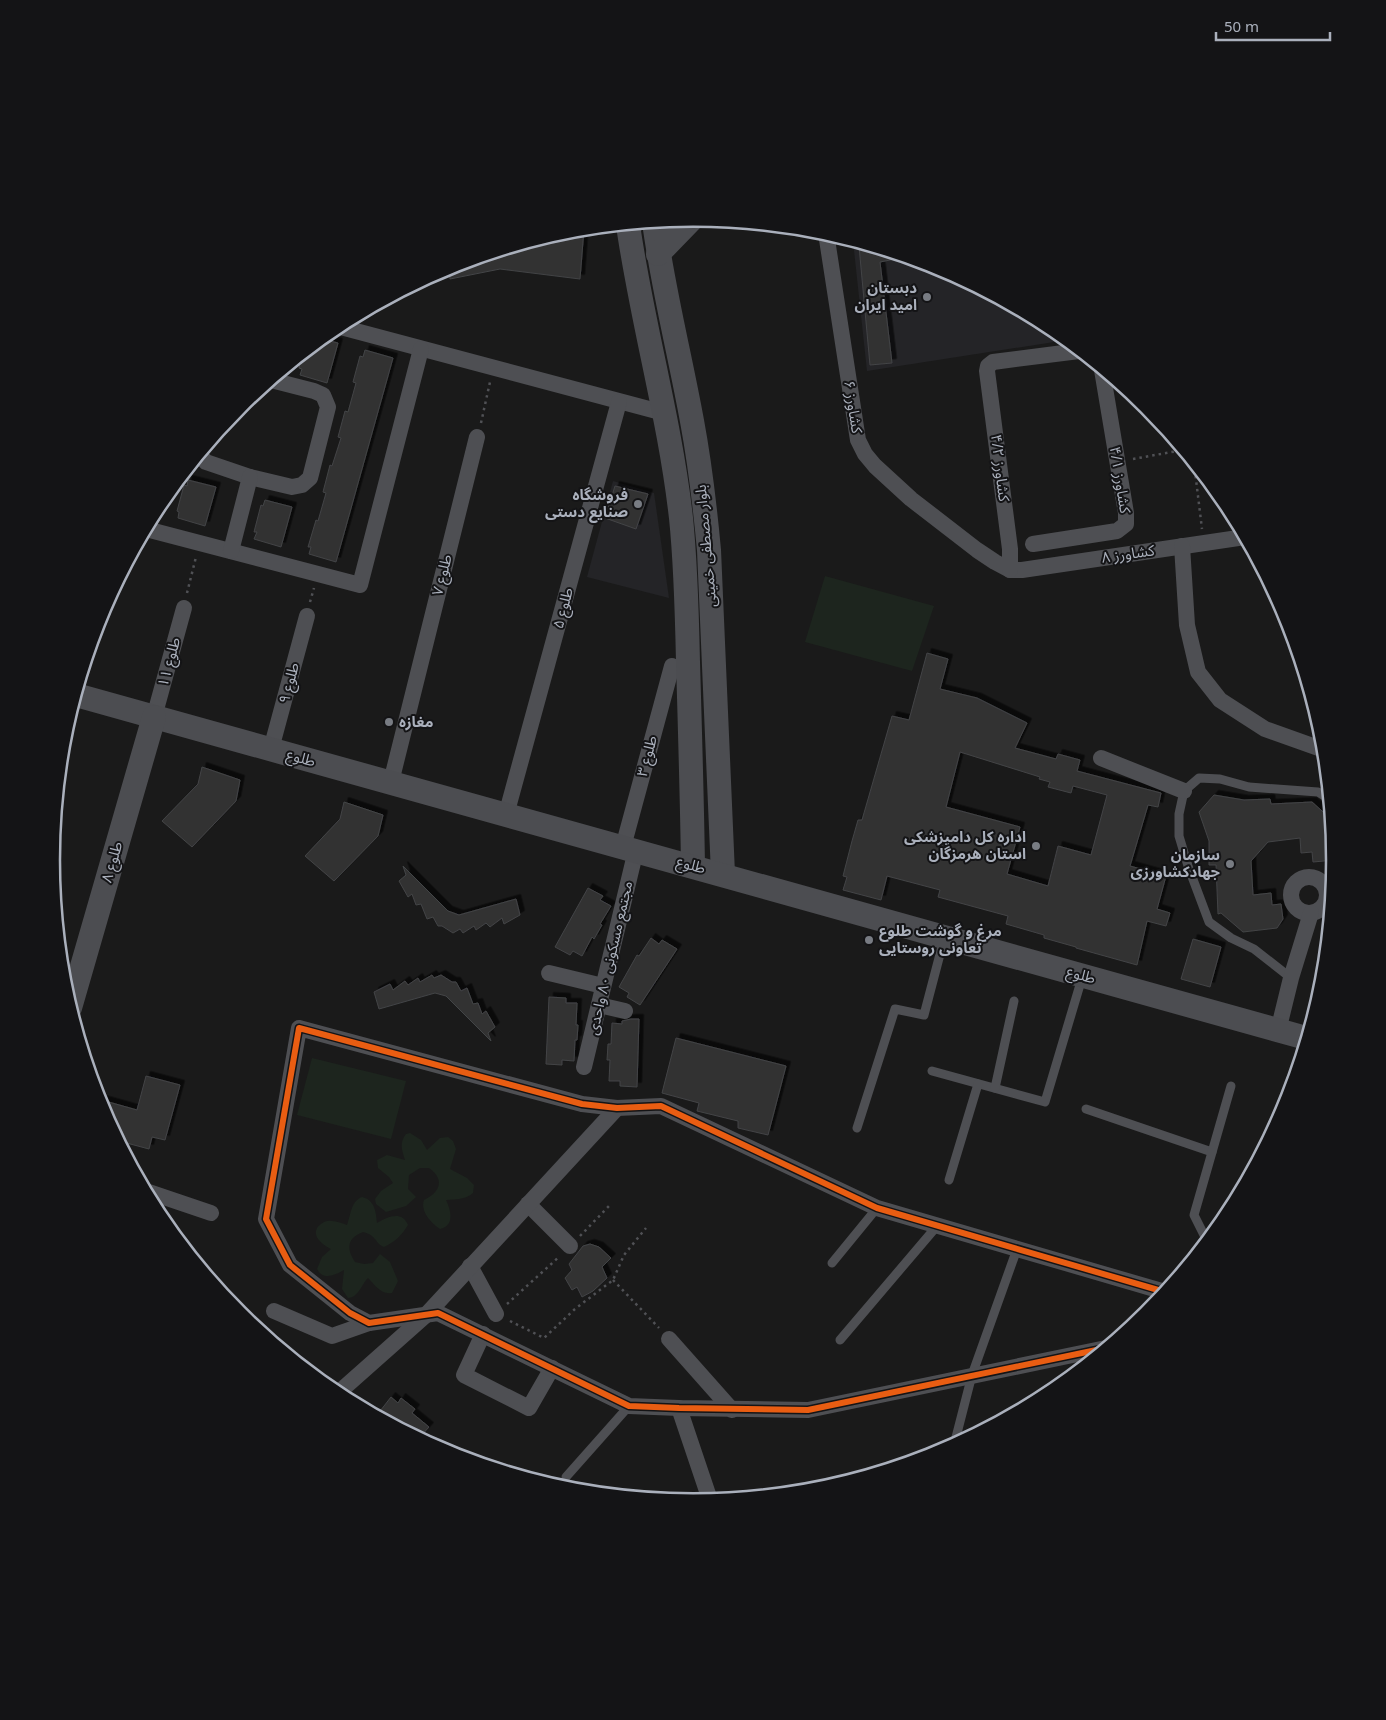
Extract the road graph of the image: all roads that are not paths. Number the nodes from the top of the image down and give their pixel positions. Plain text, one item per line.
1 (684, 227) edge
2 (655, 228) edge
3 (629, 230) edge
4 (827, 242) edge
5 (658, 254) junction
6 (349, 329) edge
7 (421, 349) junction
8 (1070, 352) edge
9 (1103, 379) edge
10 (278, 382) edge
11 (619, 402) junction
12 (664, 413) junction
13 (477, 437) road end
14 (204, 460) edge
15 (250, 477) junction
16 (153, 531) edge
17 (1237, 538) edge
18 (1033, 544) dead end
19 (1182, 546) junction
20 (230, 551) junction
21 (1010, 570) junction
22 (184, 608) road end
23 (307, 616) road end
24 (672, 666) dead end
25 (82, 697) edge
26 (154, 717) junction
27 (716, 717) junction
28 (690, 718) junction
29 (1316, 747) edge
30 (271, 749) junction
31 (1101, 758) dead end
32 (390, 782) junction
33 (1184, 791) junction
34 (1323, 795) edge
35 (506, 815) junction
36 (629, 848) junction
37 (693, 866) junction
38 (723, 874) junction
39 (1311, 913) dead end
40 (945, 936) junction
41 (549, 973) dead end
42 (1083, 975) junction
43 (1291, 978) junction
44 (604, 986) junction
45 (74, 993) edge
46 (1014, 1001) dead end
47 (599, 1006) junction
48 (626, 1011) dead end
49 (1278, 1031) junction
50 (1300, 1037) edge
51 (584, 1067) dead end
52 (932, 1071) dead end
53 (978, 1084) junction
54 (1231, 1086) dead end
55 (995, 1088) junction
56 (617, 1108) junction
57 (1086, 1109) dead end
58 (857, 1128) dead end
59 (1212, 1152) junction
60 (949, 1180) dead end
61 (156, 1194) edge
62 (528, 1204) junction
63 (877, 1208) junction
64 (211, 1213) dead end
65 (937, 1226) junction
66 (1203, 1234) edge
67 (570, 1246) road end
68 (1017, 1249) junction
69 (832, 1263) dead end
70 (470, 1266) junction
71 (1157, 1290) edge
72 (274, 1312) dead end
73 (426, 1314) junction
74 (496, 1314) road end
75 (370, 1323) junction
76 (483, 1334) junction
77 (669, 1338) road end
78 (840, 1340) dead end
79 (1092, 1351) edge
80 (552, 1368) junction
81 (972, 1375) junction
82 (344, 1388) edge
83 (629, 1406) junction
84 (679, 1408) junction
85 (732, 1410) junction
86 (956, 1435) edge
87 (566, 1478) dead end
88 (708, 1493) edge

1 - 5 street
2 - 5 street, بلوار مصطفی خمینی
3 - 12 street, بلوار مصطفی خمینی
4 - 21 street, کشاورز ۶
5 - 27 street, بلوار مصطفی خمینی
6 - 7 street
7 - 11 street
7 - 20 street
8 - 21 street, کشاورز ۴/۲
9 - 18 street, کشاورز ۴/۱
10 - 15 street
11 - 12 street
11 - 35 street, طلوع ۵
12 - 28 street, بلوار مصطفی خمینی
13 - 32 street, طلوع ۷
14 - 15 street
15 - 20 street
16 - 20 street
17 - 19 street, کشاورز ۸
19 - 21 street, کشاورز ۸
19 - 29 street
22 - 26 street, طلوع ۱۱
23 - 30 street, طلوع ۹
24 - 36 street, طلوع ۳
25 - 26 street, طلوع
26 - 30 street, طلوع
26 - 45 street, طلوع ۸
27 - 28 street
27 - 38 street, بلوار مصطفی خمینی
28 - 37 street, بلوار مصطفی خمینی
30 - 32 street, طلوع
31 - 33 street
32 - 35 street, طلوع
33 - 34 lane
33 - 43 lane
35 - 36 street, طلوع
36 - 37 street, طلوع
36 - 44 street, مجتمع مسکونی ۸۰ واحدی
37 - 38 street, طلوع
38 - 40 street, طلوع
39 - 43 street
40 - 42 street, طلوع
40 - 58 lane
41 - 44 street
42 - 49 street, طلوع
42 - 55 lane
43 - 49 street
44 - 47 street, مجتمع مسکونی ۸۰ واحدی
46 - 55 lane
47 - 48 street
47 - 51 street, مجتمع مسکونی ۸۰ واحدی
49 - 50 street, طلوع
52 - 53 lane
53 - 55 lane
53 - 60 lane
54 - 59 lane
56 - 62 street
56 - 63 street
56 - 75 street
57 - 59 lane
59 - 66 lane
61 - 64 street
62 - 67 street
62 - 70 street
63 - 65 street
63 - 69 lane
65 - 68 street
65 - 78 lane
68 - 71 street
68 - 81 lane
70 - 73 street
70 - 74 street
72 - 75 street
73 - 75 street
73 - 76 street
73 - 82 street
76 - 80 street
76 - 80 street
77 - 85 street
79 - 81 street
80 - 83 street
81 - 85 street
81 - 86 lane
83 - 84 street
83 - 87 lane
84 - 85 street
84 - 88 street

